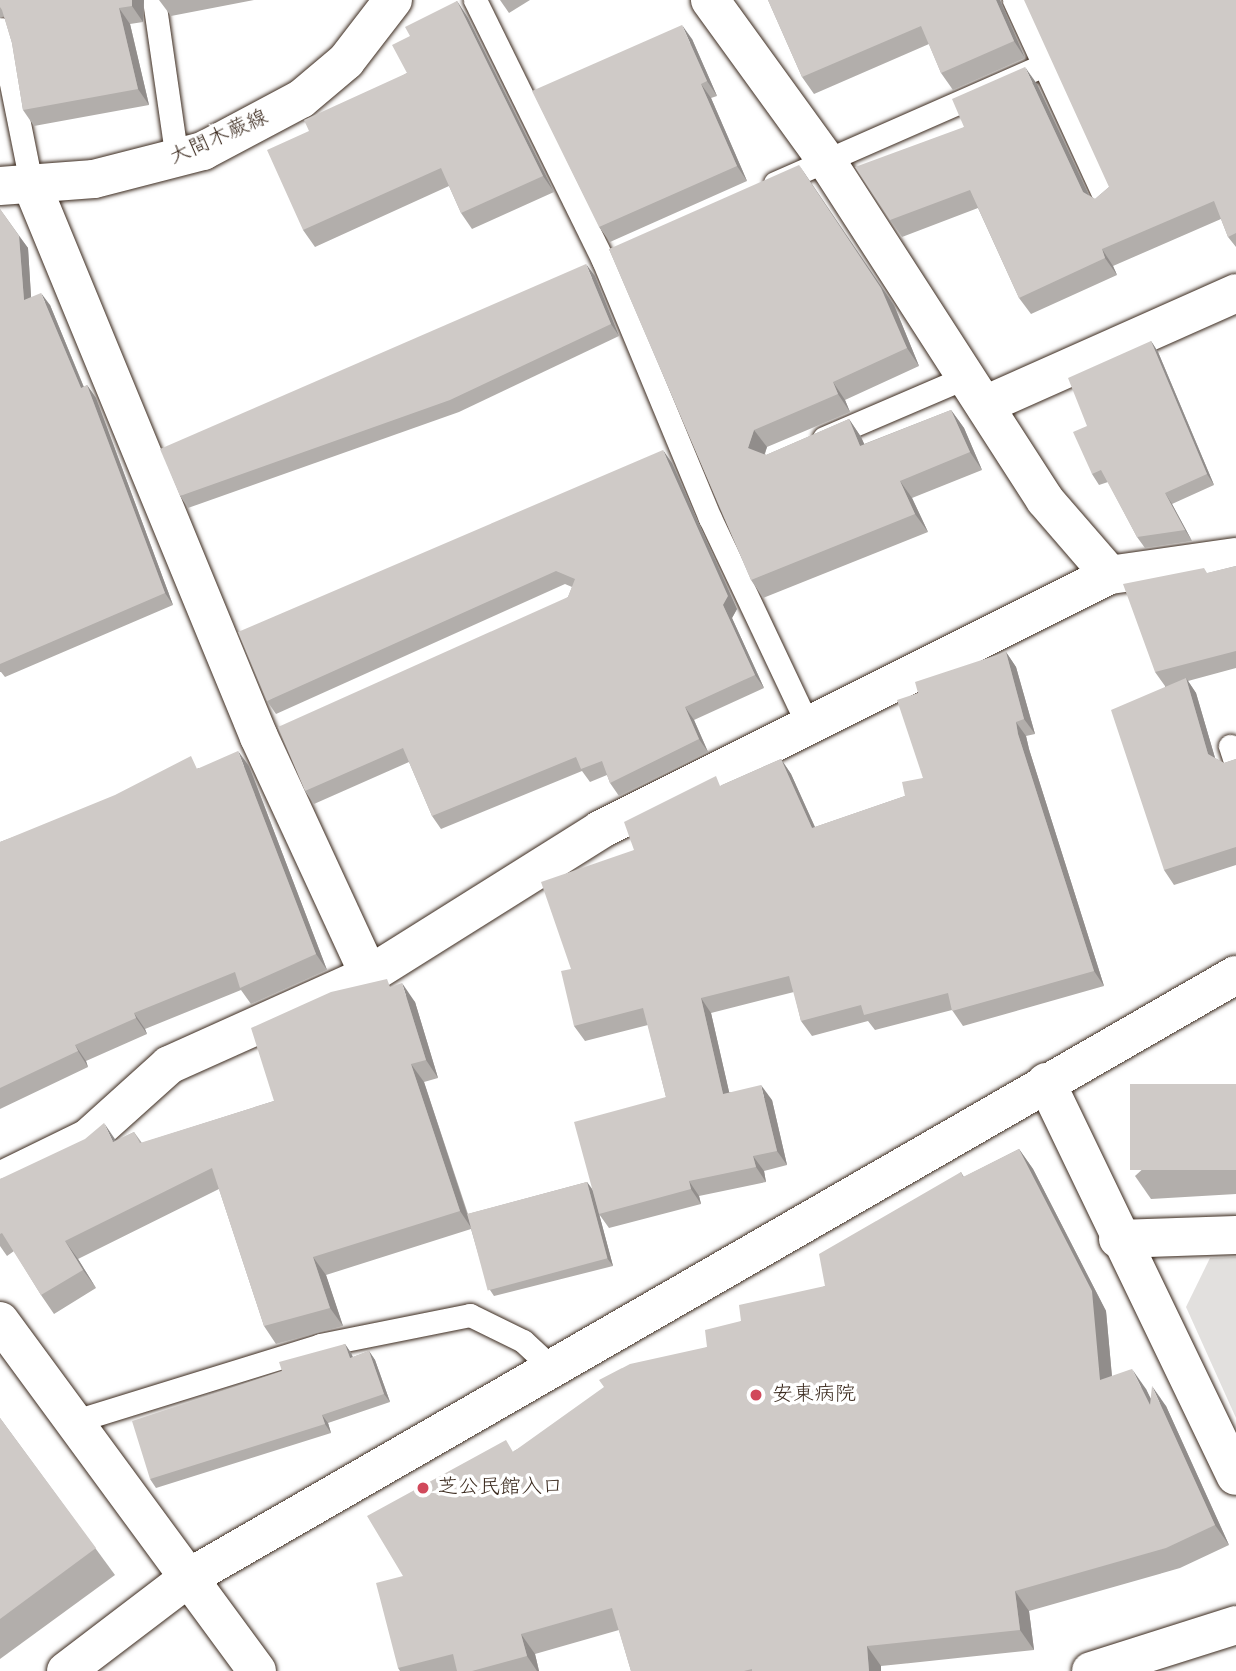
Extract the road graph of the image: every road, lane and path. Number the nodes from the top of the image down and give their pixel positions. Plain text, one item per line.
1 (154, 0) edge
2 (393, 0) edge
3 (475, 0) edge
4 (710, 0) edge
5 (1014, 0) edge
6 (0, 29) edge
7 (1042, 66) junction
8 (177, 159) junction
9 (826, 160) junction
10 (15, 185) edge
11 (752, 194) edge
12 (1107, 202) edge
13 (628, 249) edge
14 (603, 260) junction
15 (1236, 293) edge
16 (976, 391) junction
17 (797, 449) edge
18 (1236, 557) edge
19 (1110, 575) junction
20 (810, 730) junction
21 (369, 975) junction
22 (1236, 975) edge
23 (1046, 1082) junction
24 (0, 1181) edge
25 (1236, 1234) edge
26 (1118, 1239) junction
27 (0, 1321) edge
28 (552, 1368) junction
29 (72, 1422) junction
30 (1236, 1476) edge
31 (188, 1578) junction
32 (1236, 1625) edge
33 (66, 1671) edge
34 (257, 1671) edge
35 (1091, 1671) edge

1 - 8 lane
2 - 8 street, 大間木蕨線
3 - 14 lane
4 - 9 street
5 - 7 lane
6 - 10 lane
7 - 9 lane
7 - 12 lane
8 - 10 street, 大間木蕨線
9 - 11 lane
9 - 16 street
10 - 21 street
13 - 14 lane
14 - 20 lane
15 - 16 street
16 - 17 lane
16 - 19 street
18 - 19 street
19 - 20 street
20 - 21 street
21 - 24 street
22 - 23 street
23 - 26 street
23 - 28 street
25 - 26 street
26 - 30 street
27 - 29 street
28 - 29 lane
28 - 31 street
29 - 31 street
31 - 33 street
31 - 34 street
32 - 35 street

